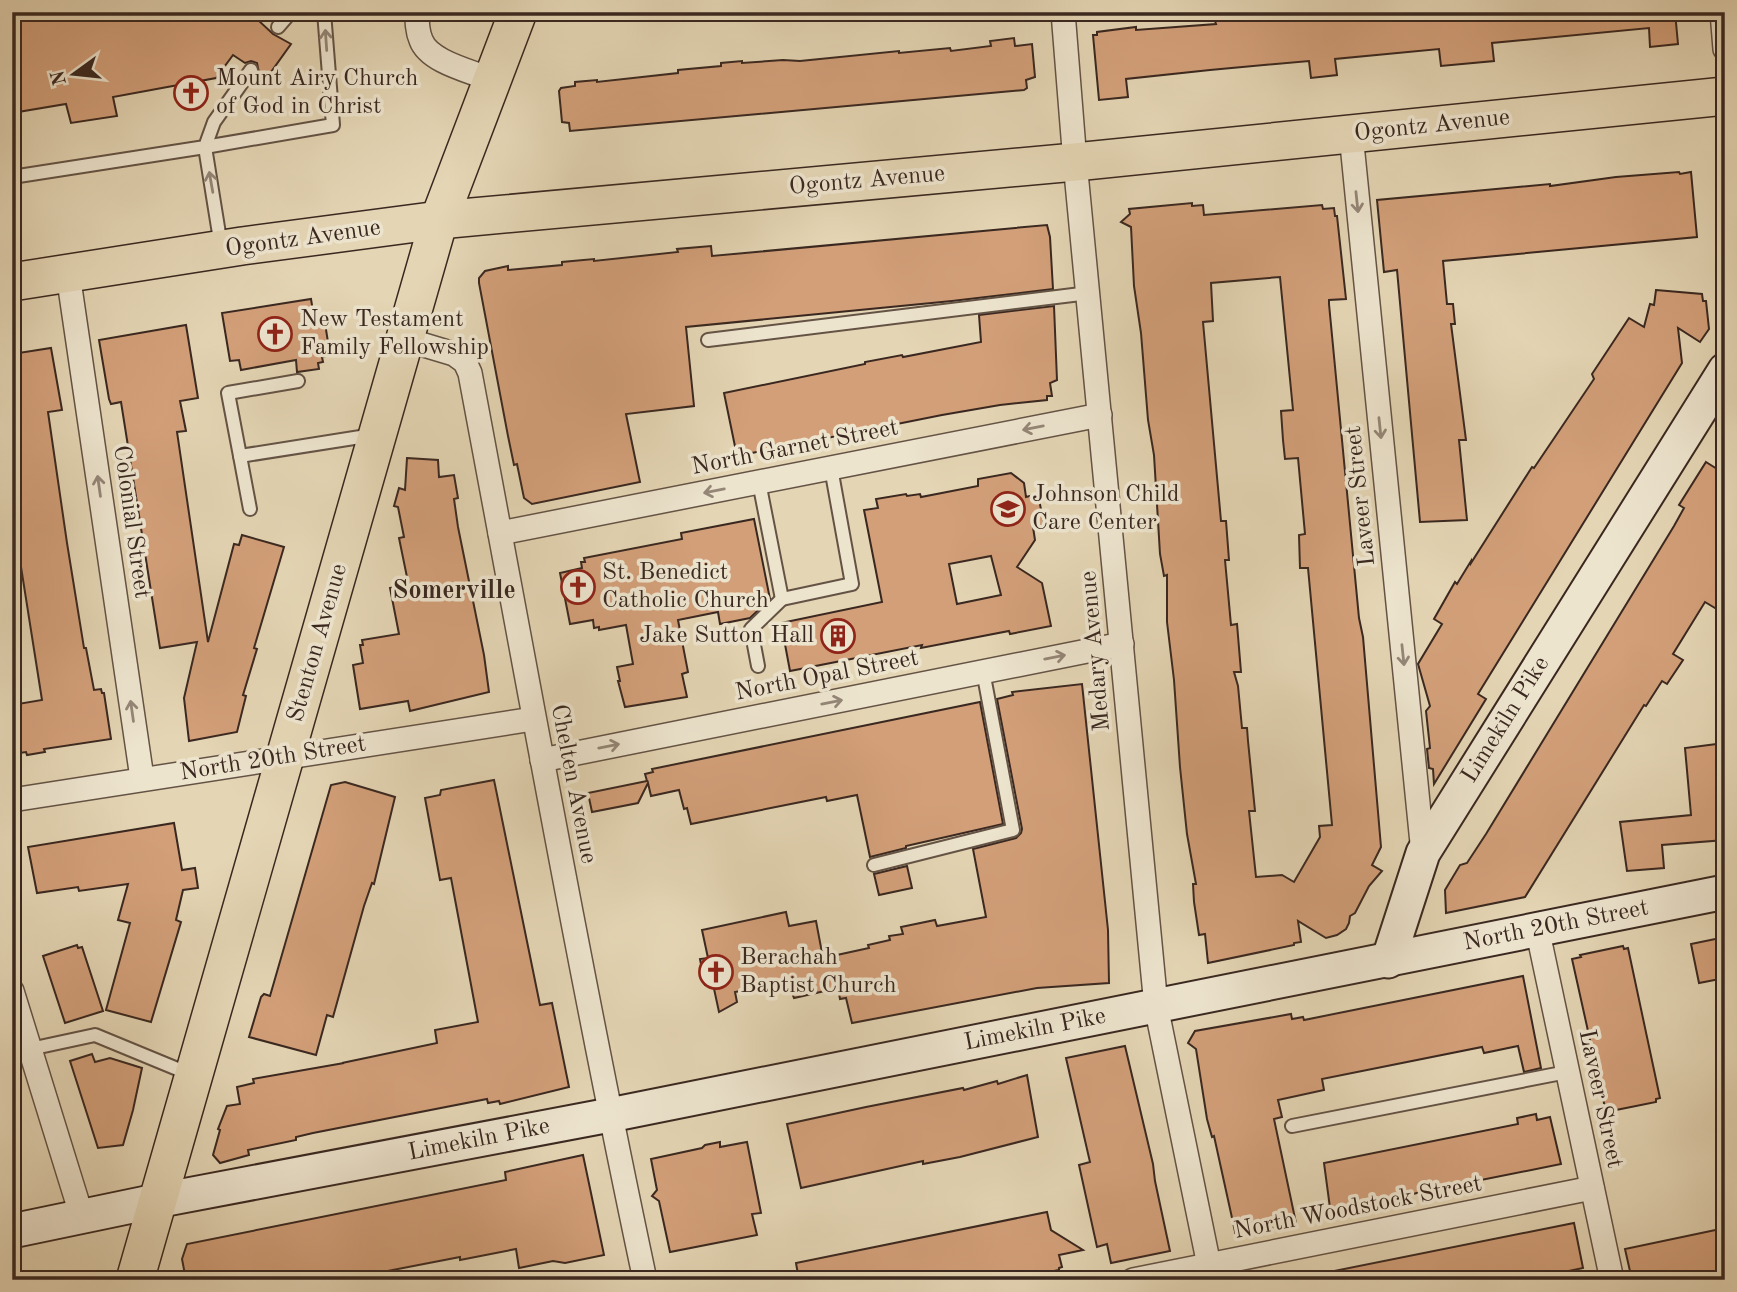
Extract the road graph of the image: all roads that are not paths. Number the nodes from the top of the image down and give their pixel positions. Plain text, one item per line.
1 (291, 12) edge
2 (324, 12) edge
3 (416, 12) edge
4 (518, 12) edge
5 (1063, 12) edge
6 (1721, 12) edge
7 (278, 27) dead end
8 (1725, 49) edge
9 (251, 70) dead end
10 (492, 80) junction
11 (1725, 96) edge
12 (1351, 134) junction
13 (205, 147) junction
14 (1075, 162) junction
15 (12, 177) edge
16 (439, 220) junction
17 (222, 249) junction
18 (14, 271) edge
19 (68, 274) junction
20 (1089, 293) junction
21 (404, 339) junction
22 (708, 340) dead end
23 (1725, 370) edge
24 (298, 381) dead end
25 (1100, 415) junction
26 (377, 434) junction
27 (240, 456) junction
28 (831, 467) junction
29 (759, 482) junction
30 (250, 509) dead end
31 (500, 533) junction
32 (782, 599) junction
33 (1122, 644) junction
34 (758, 666) dead end
35 (983, 671) junction
36 (533, 719) junction
37 (285, 757) junction
38 (542, 760) junction
39 (142, 778) junction
40 (12, 800) edge
41 (1423, 853) junction
42 (874, 865) dead end
43 (1725, 892) edge
44 (1537, 928) junction
45 (1388, 961) junction
46 (12, 991) edge
47 (1156, 1006) junction
48 (30, 1049) junction
49 (1567, 1072) junction
50 (192, 1076) junction
51 (610, 1115) junction
52 (1292, 1126) dead end
53 (1592, 1188) junction
54 (156, 1201) junction
55 (82, 1217) junction
56 (12, 1231) edge
57 (1210, 1272) edge
58 (135, 1280) edge
59 (645, 1280) edge
60 (1133, 1280) edge
61 (1612, 1280) edge

1 - 7 lane
13 -> 2 lane
3 - 10 street
4 - 10 main road, Stenton Avenue
5 - 14 street, Medary Avenue
6 - 8 street
9 - 13 lane
10 - 16 main road, Stenton Avenue
11 - 12 main road, Ogontz Avenue
12 - 14 main road, Ogontz Avenue
12 -> 41 street, Laveer Street
13 - 15 lane
17 -> 13 lane
14 - 16 main road, Ogontz Avenue
14 - 20 street, Medary Avenue
16 - 17 main road, Ogontz Avenue
16 - 21 main road, Stenton Avenue
17 - 19 main road, Ogontz Avenue
18 - 19 main road, Ogontz Avenue
39 -> 19 street, Colonial Street
20 - 22 lane
20 - 25 street, Medary Avenue
21 - 26 main road, Stenton Avenue
21 - 31 street, Chelten Avenue
23 - 41 street, Limekiln Pike
24 - 27 lane
25 -> 28 street, North Garnet Street
25 - 33 street, Medary Avenue
26 - 27 lane
26 - 37 main road, Stenton Avenue
27 - 30 lane
28 - 29 street, North Garnet Street
28 - 32 lane
29 -> 31 street, North Garnet Street
29 - 32 lane
31 - 36 street, Chelten Avenue
32 - 34 lane
35 -> 33 street, North Opal Street
33 - 47 street, Medary Avenue
38 -> 35 street, North Opal Street
35 - 42 lane
36 - 37 street, North 20th Street
36 - 38 street, Chelten Avenue
37 - 39 street, North 20th Street
37 - 50 main road, Stenton Avenue
38 - 51 street, Chelten Avenue
39 - 40 street, North 20th Street
41 - 45 street, Limekiln Pike
43 - 44 street, North 20th Street
44 - 45 street, North 20th Street
44 - 49 street, Laveer Street
45 - 47 street, Limekiln Pike
46 - 48 street
47 - 51 street, Limekiln Pike
47 - 57 street, Medary Avenue
48 - 50 lane
48 - 55 street
49 - 52 lane
49 - 53 street, Laveer Street
50 - 54 main road, Stenton Avenue
51 - 54 street, Limekiln Pike
51 - 59 street, Chelten Avenue
53 - 57 street, North Woodstock Street
53 - 61 street, Laveer Street
54 - 55 street, Limekiln Pike
54 - 58 main road, Stenton Avenue
55 - 56 street, Limekiln Pike
57 - 60 street, North Woodstock Street

